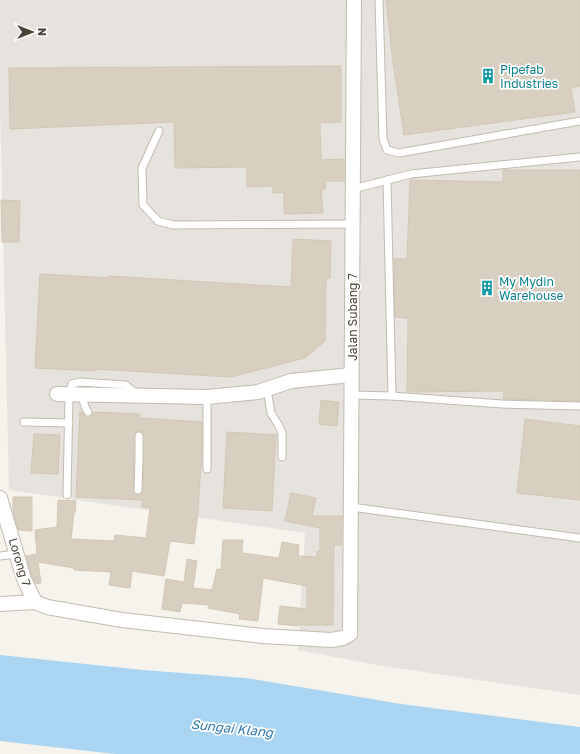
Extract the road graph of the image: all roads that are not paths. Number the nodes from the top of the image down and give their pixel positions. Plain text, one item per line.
1 (354, 0) edge
2 (379, 0) edge
3 (580, 121) edge
4 (159, 131) dead end
5 (580, 157) edge
6 (387, 180) junction
7 (353, 189) junction
8 (352, 224) junction
9 (351, 375) junction
10 (267, 389) junction
11 (69, 395) junction
12 (351, 395) junction
13 (392, 396) junction
14 (207, 397) junction
15 (580, 406) edge
16 (88, 412) dead end
17 (24, 422) dead end
18 (69, 423) junction
19 (139, 436) dead end
20 (282, 457) dead end
21 (207, 468) dead end
22 (138, 490) dead end
23 (67, 495) dead end
24 (0, 498) edge
25 (351, 507) junction
26 (580, 538) edge
27 (16, 554) junction
28 (0, 556) edge
29 (35, 602) junction
30 (0, 604) edge

1 - 7 street, Jalan Subang 7
2 - 3 lane
4 - 8 lane
5 - 6 lane
6 - 7 lane
6 - 13 lane
7 - 8 street, Jalan Subang 7
8 - 9 street, Jalan Subang 7
9 - 10 street
9 - 12 street, Jalan Subang 7
10 - 14 street
10 - 20 lane
11 - 14 street
11 - 16 lane
11 - 18 lane
12 - 13 lane
12 - 25 street, Jalan Subang 7
13 - 15 lane
14 - 21 lane
17 - 18 lane
18 - 23 lane
19 - 22 lane
24 - 27 street, Lorong 7
25 - 26 lane
25 - 29 street, Jalan Subang 7
27 - 28 lane
27 - 29 street, Lorong 7
29 - 30 street

